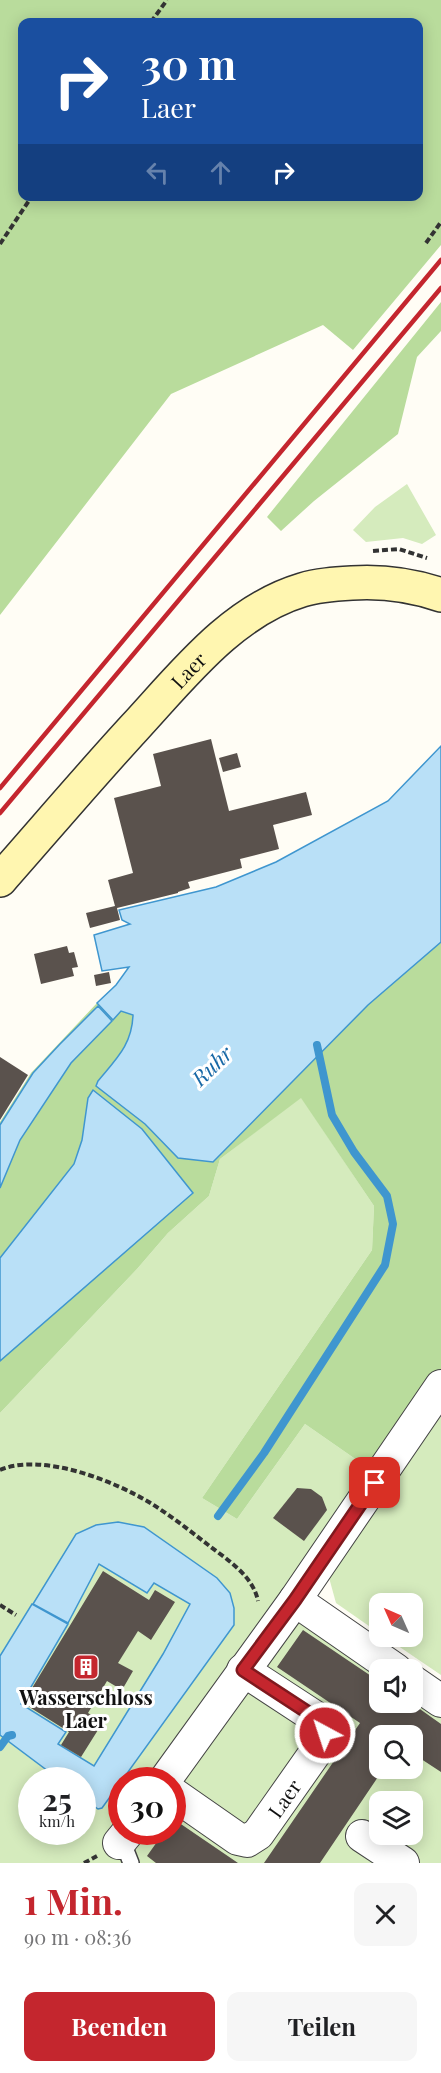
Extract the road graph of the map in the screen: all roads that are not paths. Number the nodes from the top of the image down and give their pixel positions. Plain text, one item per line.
1 (441, 595) edge
2 (0, 880) edge
3 (441, 1386) edge
4 (295, 1600) junction
5 (380, 1659) edge
6 (243, 1670) junction
7 (423, 1689) edge
8 (441, 1701) edge
9 (174, 1767) edge
10 (186, 1804) edge
11 (362, 1836) dead end
12 (403, 1863) edge

1 - 2 main road, Laer
3 - 4 street
4 - 5 street
4 - 6 street
6 - 9 street
6 - 10 street, Laer
7 - 8 street
11 - 12 street

